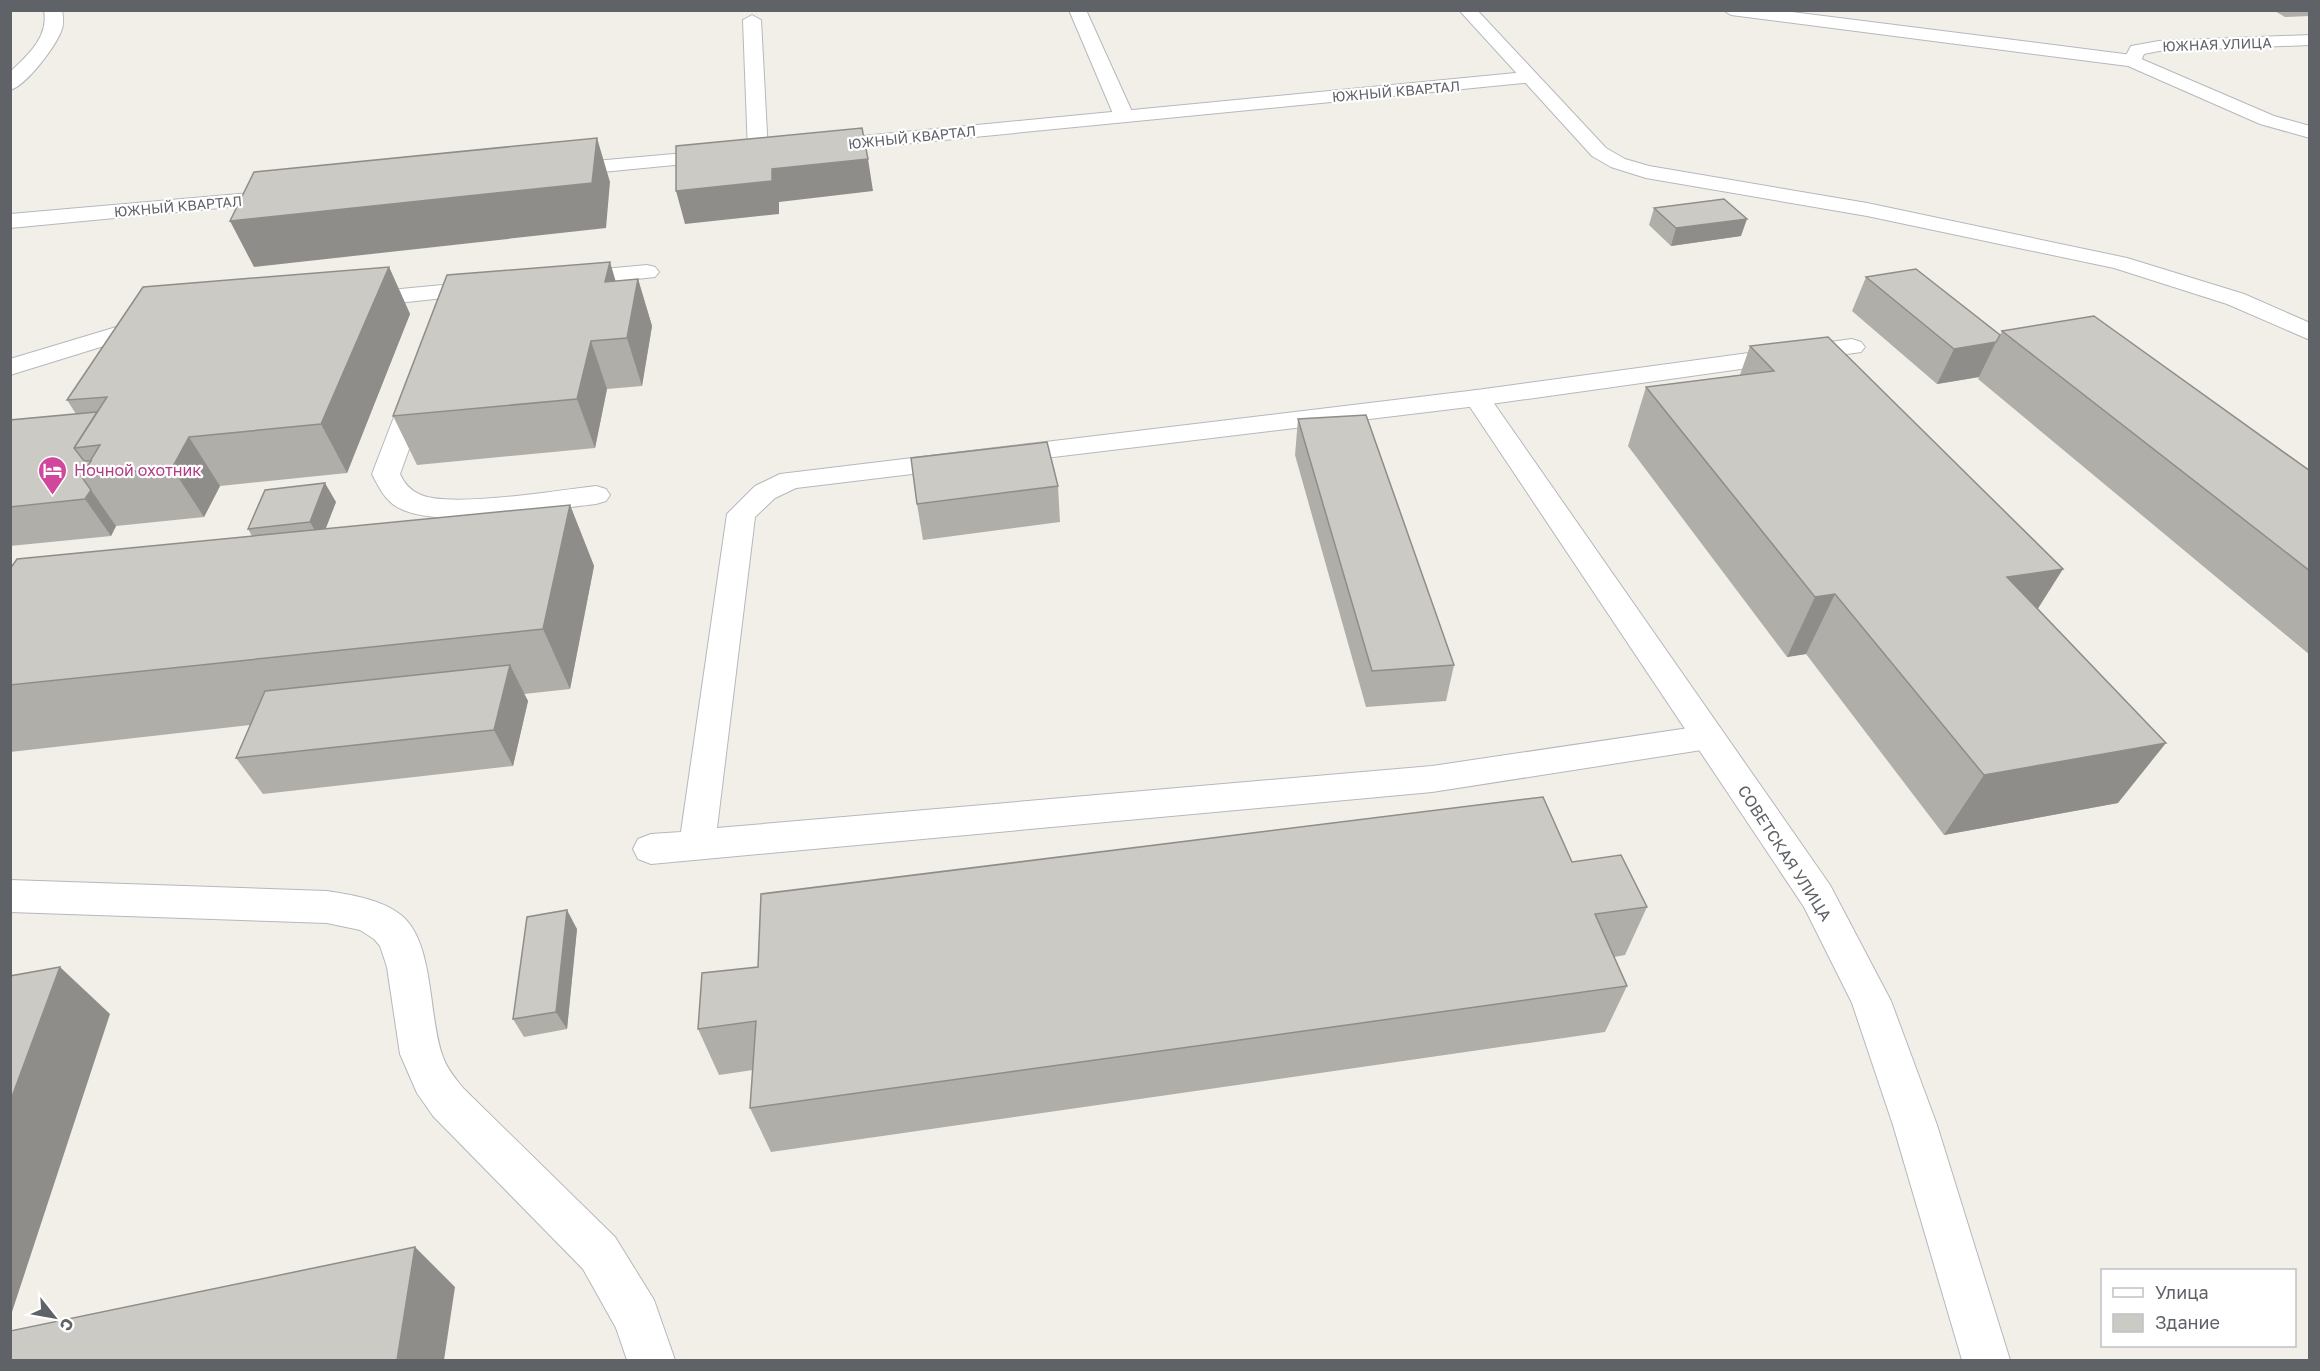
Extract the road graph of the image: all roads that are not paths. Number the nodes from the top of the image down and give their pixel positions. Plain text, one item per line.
1 (53, 10) edge
2 (1077, 10) edge
3 (1467, 10) edge
4 (1731, 10) edge
5 (752, 20) dead end
6 (2310, 40) edge
7 (2132, 61) junction
8 (1527, 78) junction
9 (10, 84) edge
10 (1124, 116) junction
11 (2310, 132) edge
12 (806, 147) edge
13 (782, 150) edge
14 (758, 152) junction
15 (545, 172) edge
16 (308, 194) edge
17 (10, 221) edge
18 (646, 272) dead end
19 (544, 282) edge
20 (510, 285) edge
21 (338, 302) edge
22 (178, 319) edge
23 (2310, 333) edge
24 (1852, 347) dead end
25 (426, 366) edge
26 (10, 367) edge
27 (1477, 398) junction
28 (596, 495) dead end
29 (1709, 738) junction
30 (697, 844) junction
31 (651, 849) dead end
32 (10, 896) edge
33 (651, 1360) edge
34 (1986, 1360) edge

1 - 9 street
2 - 10 street
3 - 8 street
4 - 7 street
5 - 14 street
6 - 7 street, ЮЖНАЯ УЛИЦА
7 - 11 street
8 - 10 street, ЮЖНЫЙ КВАРТАЛ
8 - 23 street
10 - 12 street, ЮЖНЫЙ КВАРТАЛ
13 - 14 street
14 - 15 street
16 - 17 street, ЮЖНЫЙ КВАРТАЛ
18 - 19 street
20 - 21 street
22 - 26 street
24 - 27 street
25 - 28 street
27 - 29 street, СОВЕТСКАЯ УЛИЦА
27 - 30 street
29 - 30 street
29 - 34 street, СОВЕТСКАЯ УЛИЦА
30 - 31 street
32 - 33 street

